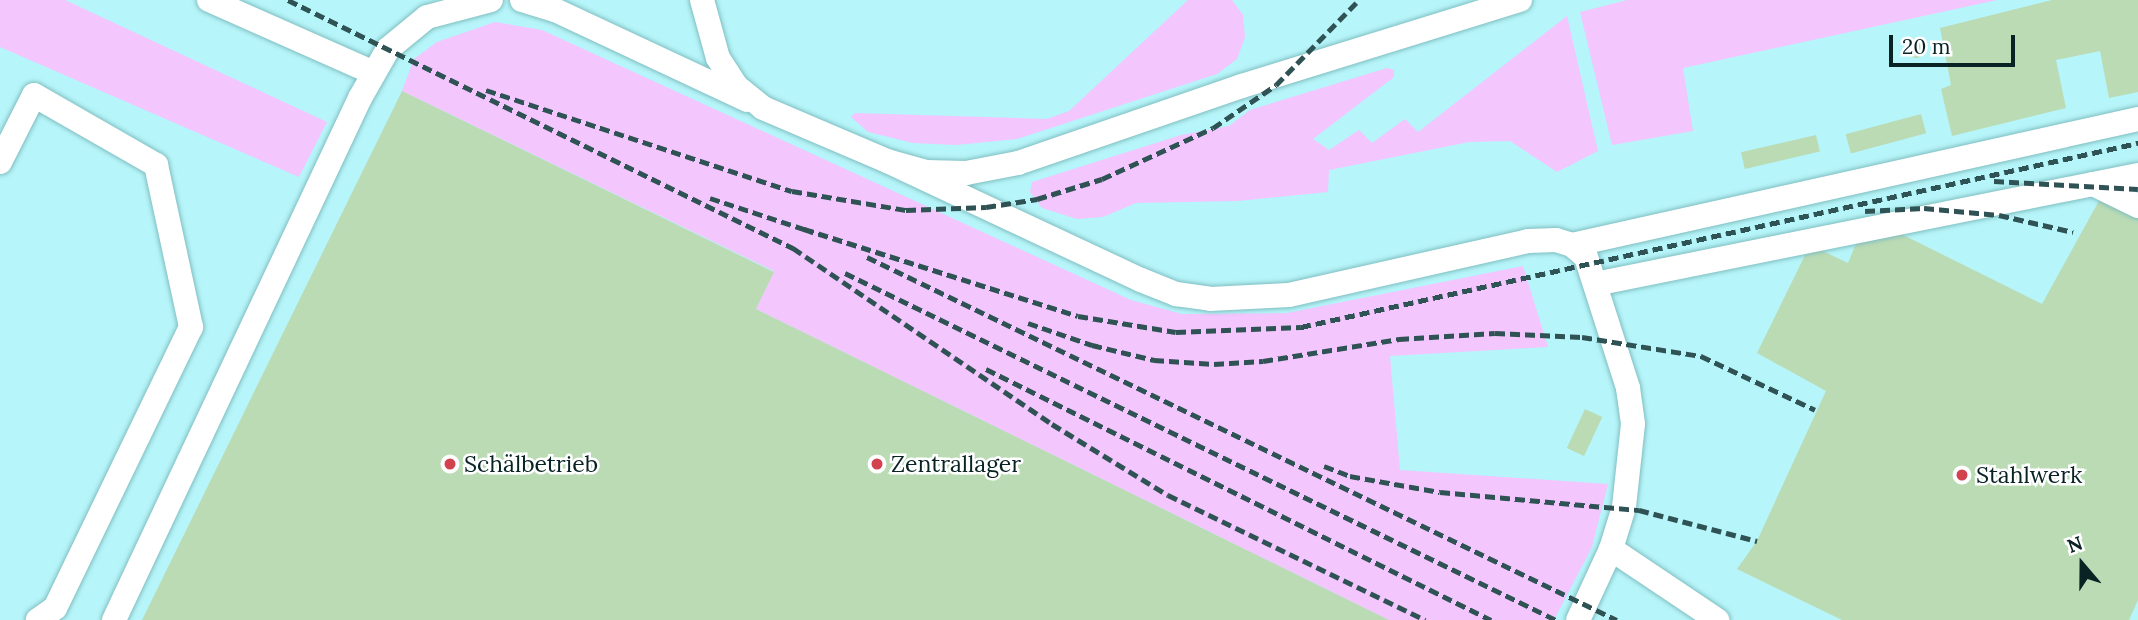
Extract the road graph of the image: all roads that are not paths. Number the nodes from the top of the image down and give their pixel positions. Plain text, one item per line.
1 (209, 0) edge
2 (491, 0) edge
3 (522, 0) edge
4 (702, 0) edge
5 (1520, 0) edge
6 (374, 73) junction
7 (763, 108) junction
8 (2138, 119) edge
9 (887, 160) junction
10 (0, 162) edge
11 (2138, 175) edge
12 (2093, 184) junction
13 (2138, 206) edge
14 (1572, 245) junction
15 (1595, 284) junction
16 (1611, 549) junction
17 (38, 620) edge
18 (114, 620) edge
19 (1577, 620) edge
20 (1717, 620) edge

1 - 6 lane
2 - 6 lane
3 - 7 lane
4 - 7 lane
5 - 9 lane
6 - 18 lane
7 - 9 lane
8 - 14 lane
9 - 14 lane
10 - 17 lane
11 - 12 lane
12 - 13 lane
12 - 15 lane
14 - 15 lane
15 - 16 lane
16 - 19 lane
16 - 20 lane

